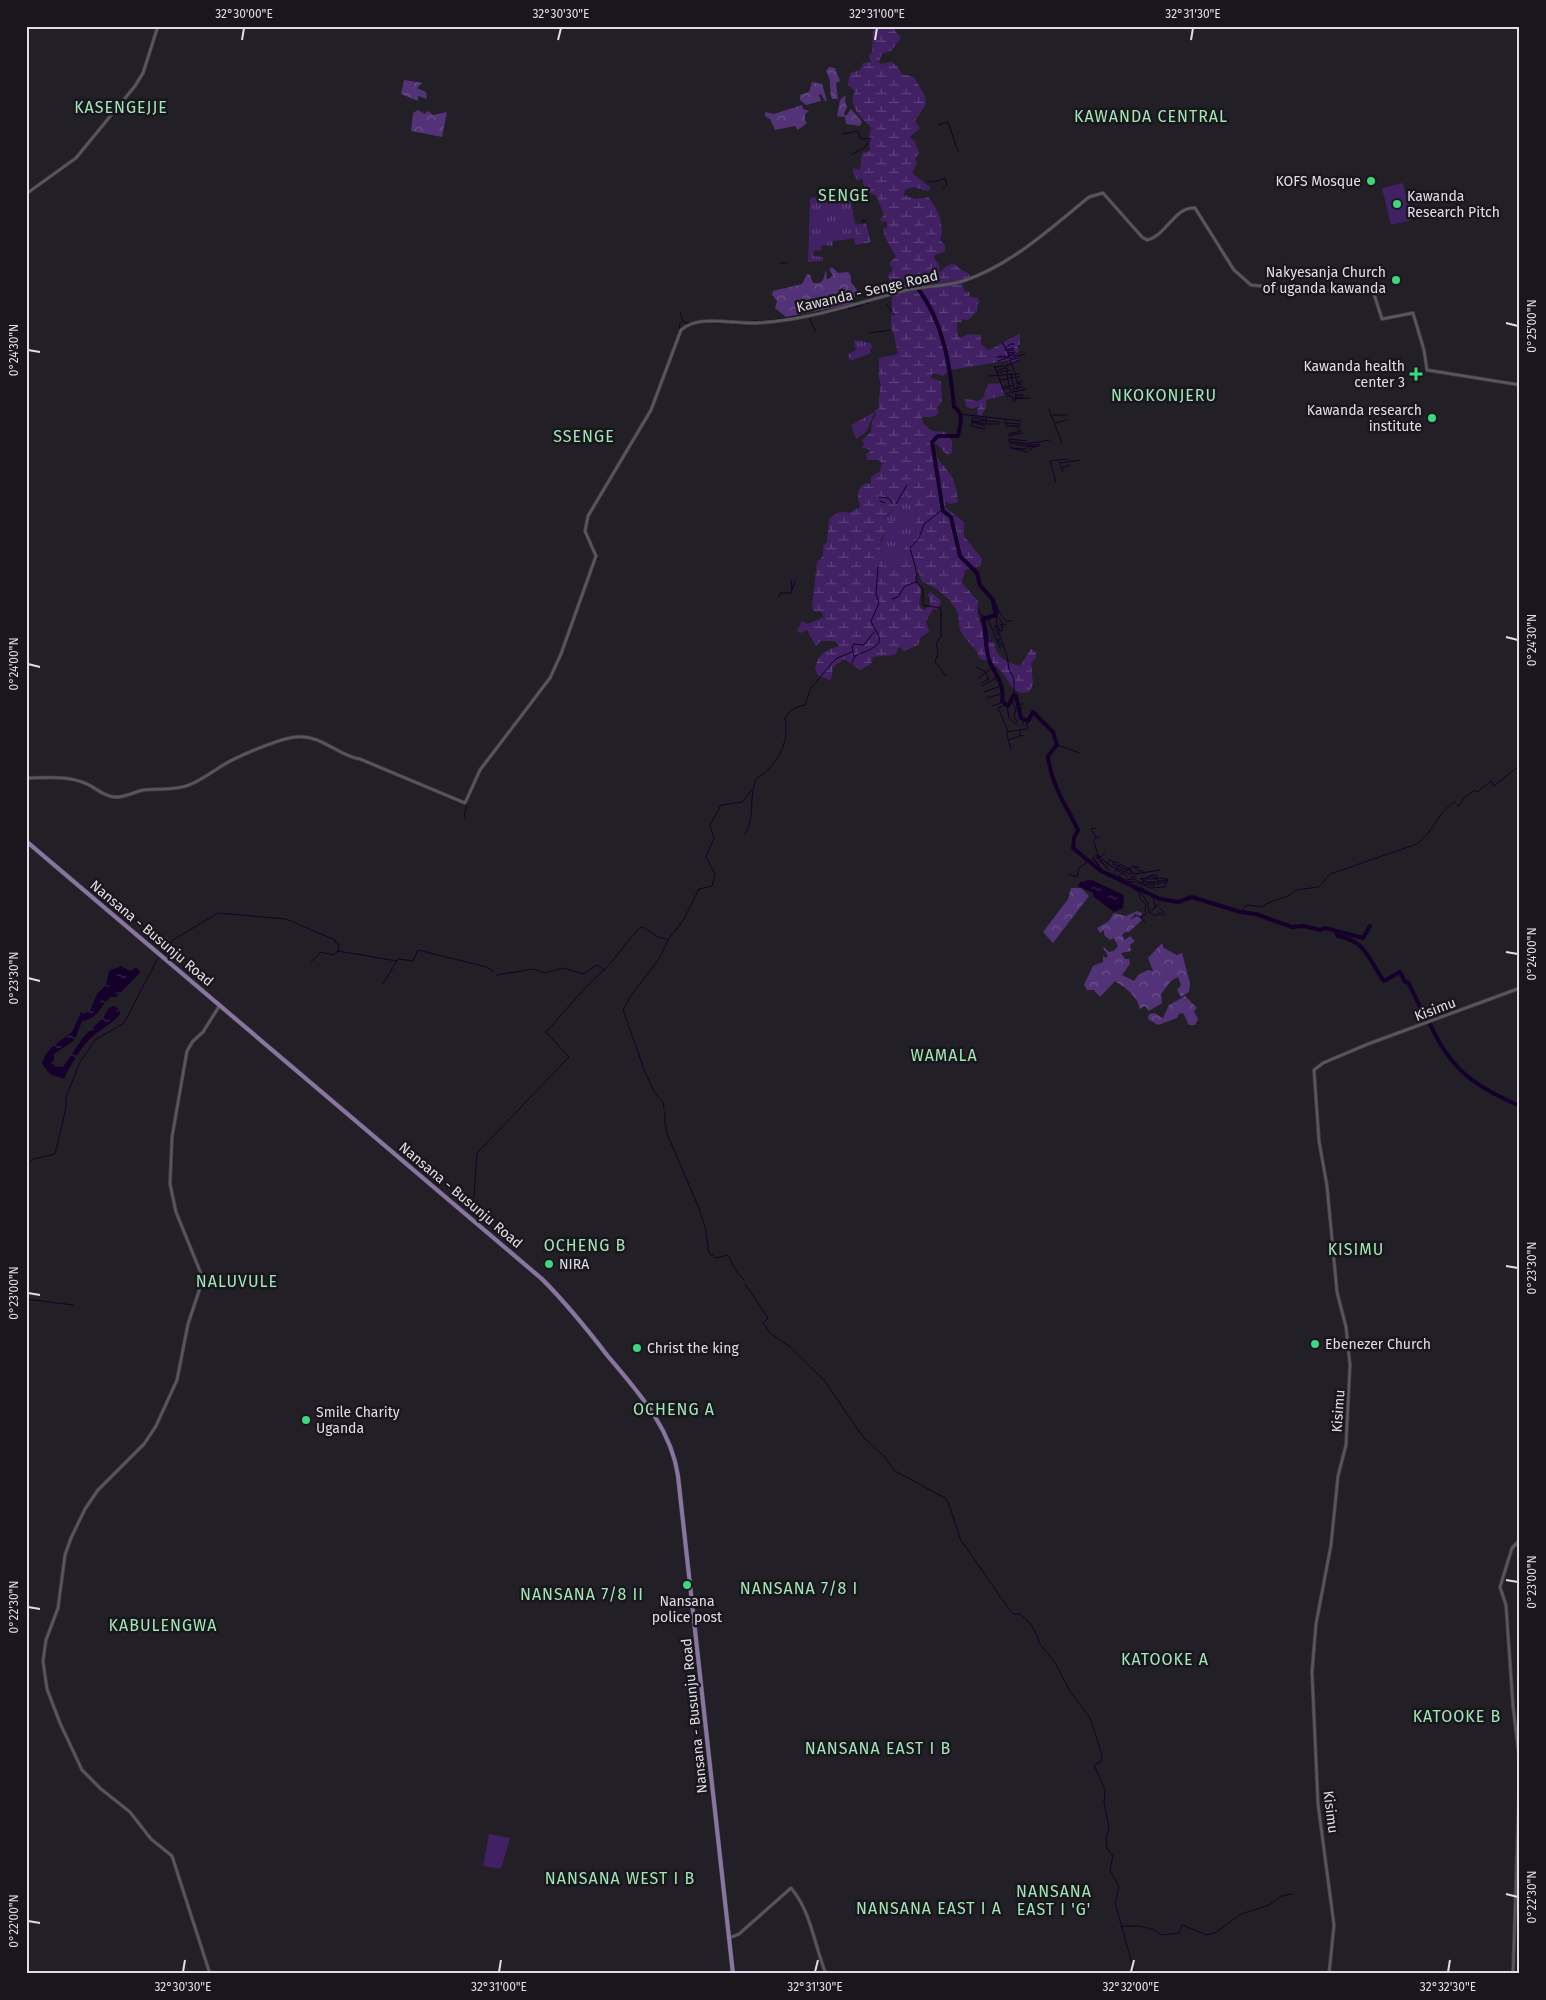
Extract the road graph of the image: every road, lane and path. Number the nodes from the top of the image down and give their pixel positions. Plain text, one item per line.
1 (158, 26) edge
2 (26, 194) edge
3 (1520, 385) edge
4 (26, 778) edge
5 (26, 841) edge
6 (1520, 988) edge
7 (220, 1005) junction
8 (1520, 1540) edge
9 (1520, 1765) edge
10 (730, 1938) junction
11 (210, 1974) edge
12 (733, 1974) edge
13 (826, 1974) edge
14 (1329, 1974) edge
15 (1513, 1974) edge

1 - 2 street
3 - 4 street, Kawanda - Senge Road
5 - 7 main road, Nansana - Busunju Road
6 - 14 street, Kisimu
7 - 10 main road, Nansana - Busunju Road
7 - 11 street
8 - 9 street
9 - 15 street
10 - 12 main road, Nansana - Busunju Road
10 - 13 street

